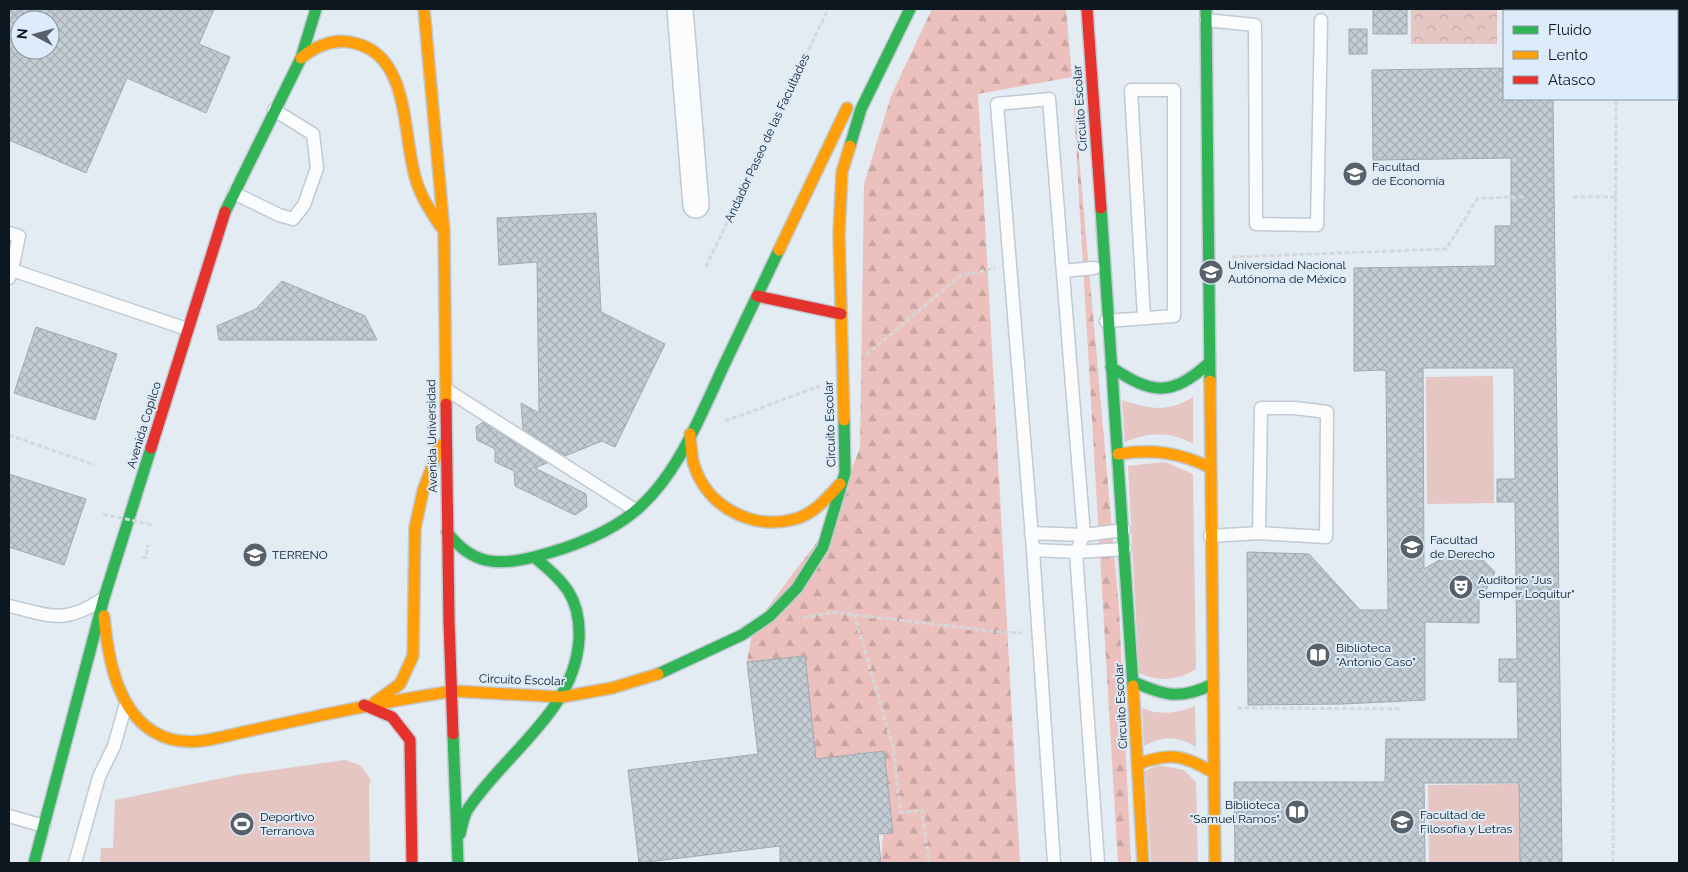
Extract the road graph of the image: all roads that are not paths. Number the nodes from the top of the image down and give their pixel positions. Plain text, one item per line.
1 (316, 9) edge
2 (424, 9) edge
3 (680, 9) edge
4 (910, 9) edge
5 (1087, 9) edge
6 (1206, 14) edge
7 (1321, 20) dead end
8 (301, 58) junction
9 (852, 99) dead end
10 (274, 110) junction
11 (234, 193) junction
12 (696, 205) dead end
13 (444, 231) junction
14 (9, 233) edge
15 (1094, 268) dead end
16 (1063, 271) junction
17 (10, 274) edge
18 (757, 296) junction
19 (841, 314) junction
20 (1144, 318) junction
21 (1104, 322) junction
22 (187, 329) junction
23 (1210, 362) junction
24 (1111, 367) junction
25 (445, 389) junction
26 (445, 430) junction
27 (690, 434) junction
28 (1118, 454) junction
29 (1211, 468) junction
30 (845, 473) junction
31 (635, 510) junction
32 (1124, 530) junction
33 (446, 532) junction
34 (1031, 533) junction
35 (1259, 533) junction
36 (1084, 535) junction
37 (1210, 536) junction
38 (1125, 549) junction
39 (1033, 550) junction
40 (1076, 552) junction
41 (534, 557) junction
42 (104, 598) junction
43 (9, 606) edge
44 (1134, 682) junction
45 (1213, 684) junction
46 (453, 691) junction
47 (562, 697) junction
48 (126, 704) junction
49 (364, 705) junction
50 (1138, 764) junction
51 (1214, 773) junction
52 (9, 816) edge
53 (44, 826) junction
54 (458, 841) junction
55 (34, 863) edge
56 (74, 863) edge
57 (412, 863) edge
58 (458, 863) edge
59 (1054, 863) edge
60 (1098, 863) edge
61 (1143, 863) edge
62 (1215, 863) edge

1 - 8 street, Avenida Copilco
2 - 13 street, Avenida Universidad
3 - 12 street
4 - 19 street, Circuito Escolar
5 - 21 street, Circuito Escolar
6 - 7 lane
6 - 23 street
8 - 10 street, Avenida Copilco
8 - 13 street
9 - 18 street
10 - 11 street, Avenida Copilco
10 - 11 lane
11 - 22 street, Avenida Copilco
13 - 25 street, Avenida Universidad
14 - 17 lane
15 - 16 lane
16 - 34 lane
16 - 36 lane
17 - 22 lane
18 - 19 street
18 - 27 street
19 - 30 street, Circuito Escolar
20 - 20 lane
20 - 21 lane
21 - 24 street, Circuito Escolar
22 - 42 street, Avenida Copilco
23 - 24 street
23 - 29 street
24 - 28 street, Circuito Escolar
25 - 26 street, Avenida Universidad
25 - 31 lane
26 - 33 street, Avenida Universidad
26 - 49 street
27 - 30 street
27 - 31 street
28 - 29 street
28 - 32 street, Circuito Escolar
29 - 37 street
30 - 47 street, Circuito Escolar
31 - 41 street
32 - 36 lane
32 - 38 street, Circuito Escolar
33 - 41 street
33 - 46 street, Avenida Universidad
34 - 36 lane
34 - 39 lane
35 - 35 lane
35 - 37 lane
36 - 40 lane
37 - 45 street
38 - 40 lane
38 - 44 street, Circuito Escolar
39 - 40 lane
39 - 59 lane
40 - 60 lane
41 - 47 street
42 - 43 lane
42 - 48 street
42 - 53 street, Avenida Copilco
44 - 45 street
44 - 50 street, Circuito Escolar
45 - 51 street
46 - 47 street, Circuito Escolar
46 - 49 street, Circuito Escolar
46 - 54 street, Avenida Universidad
47 - 54 street
48 - 49 street
48 - 56 lane
49 - 57 street
50 - 51 street
50 - 61 street, Circuito Escolar
51 - 62 street
52 - 53 lane
53 - 55 street, Avenida Copilco
54 - 58 street, Avenida Universidad

